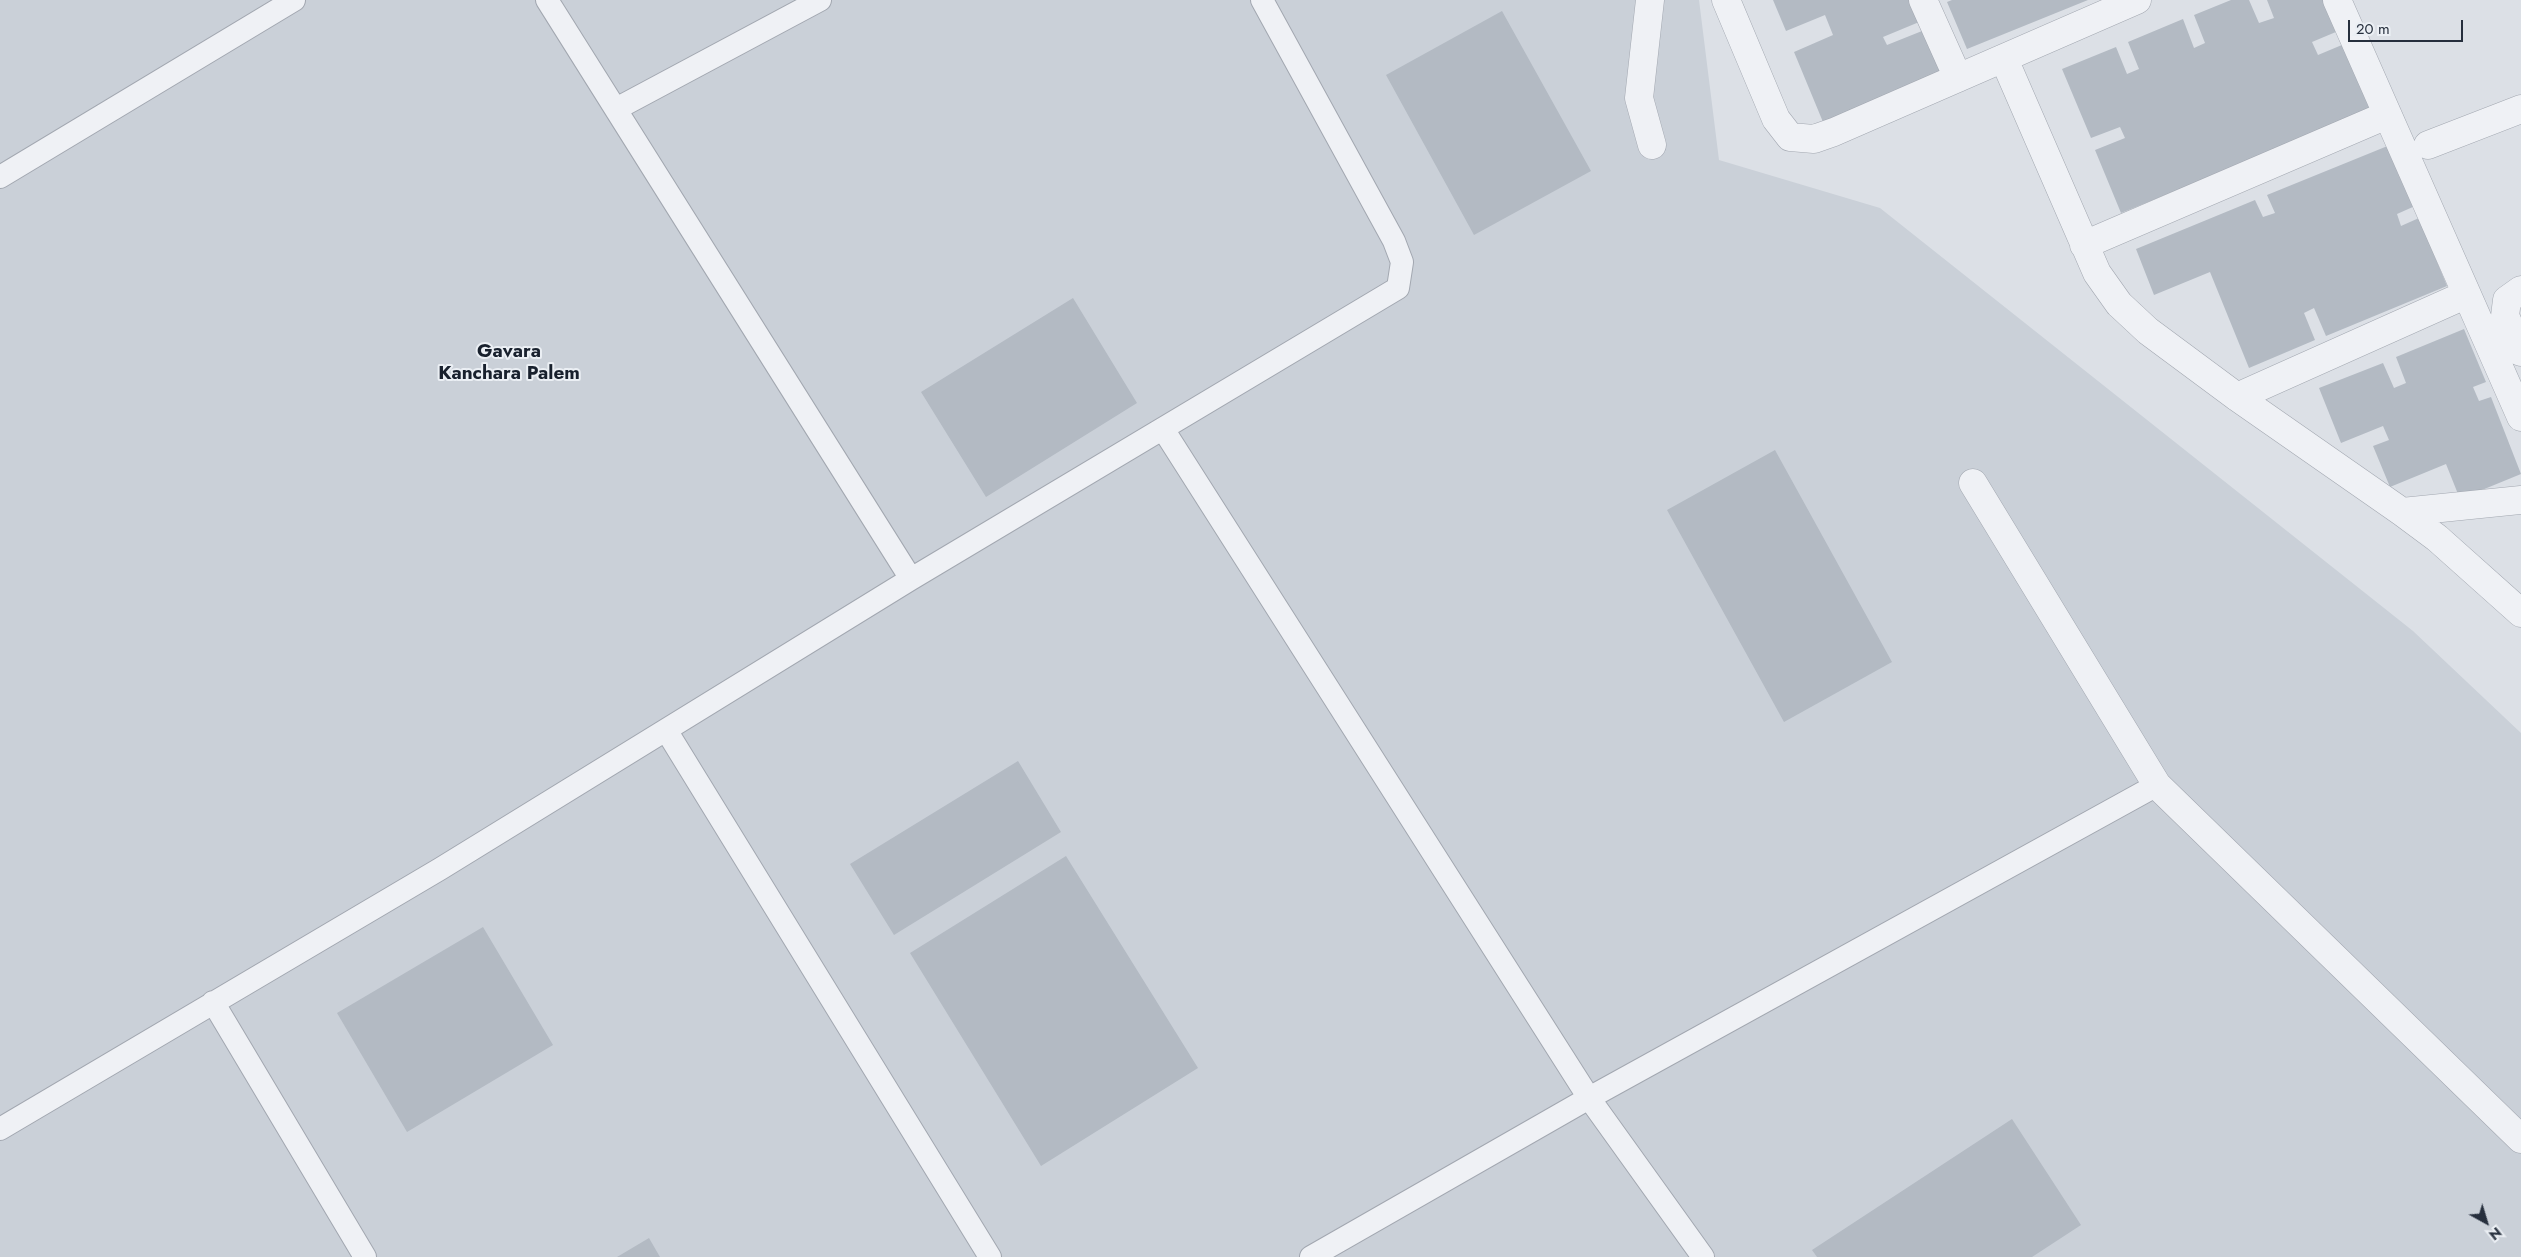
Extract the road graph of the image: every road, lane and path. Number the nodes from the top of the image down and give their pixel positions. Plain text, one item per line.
1 (294, 0) edge
2 (547, 0) edge
3 (820, 0) edge
4 (1262, 0) edge
5 (1650, 0) edge
6 (1726, 0) edge
7 (1923, 0) edge
8 (2137, 0) edge
9 (2337, 0) edge
10 (2004, 59) junction
11 (1958, 78) junction
12 (616, 109) junction
13 (2521, 109) edge
14 (2387, 115) junction
15 (1652, 145) dead end
16 (2428, 145) dead end
17 (0, 178) edge
18 (2084, 245) junction
19 (2521, 290) edge
20 (2465, 295) junction
21 (2521, 352) edge
22 (2237, 397) junction
23 (2521, 417) edge
24 (1163, 429) junction
25 (1973, 483) dead end
26 (2521, 500) edge
27 (2402, 512) junction
28 (911, 579) junction
29 (2521, 613) edge
30 (666, 730) junction
31 (2157, 785) junction
32 (214, 1002) junction
33 (1589, 1098) junction
34 (0, 1129) edge
35 (2521, 1139) edge
36 (365, 1257) edge
37 (990, 1257) edge
38 (1311, 1257) edge
39 (1703, 1257) edge

1 - 17 lane
2 - 12 lane
3 - 12 lane
4 - 24 lane
5 - 15 street
6 - 11 street
7 - 11 street
8 - 10 street
9 - 14 street
10 - 11 street
10 - 18 street
12 - 28 lane
13 - 16 street
14 - 18 street
14 - 20 street
18 - 22 street
19 - 21 street
20 - 22 street
20 - 23 street
22 - 27 street
24 - 28 lane
24 - 33 lane
25 - 31 street
26 - 27 street
27 - 29 street
28 - 30 lane
30 - 32 lane
30 - 37 lane
31 - 33 lane
31 - 35 street
32 - 34 lane
32 - 36 lane
33 - 38 lane
33 - 39 lane

